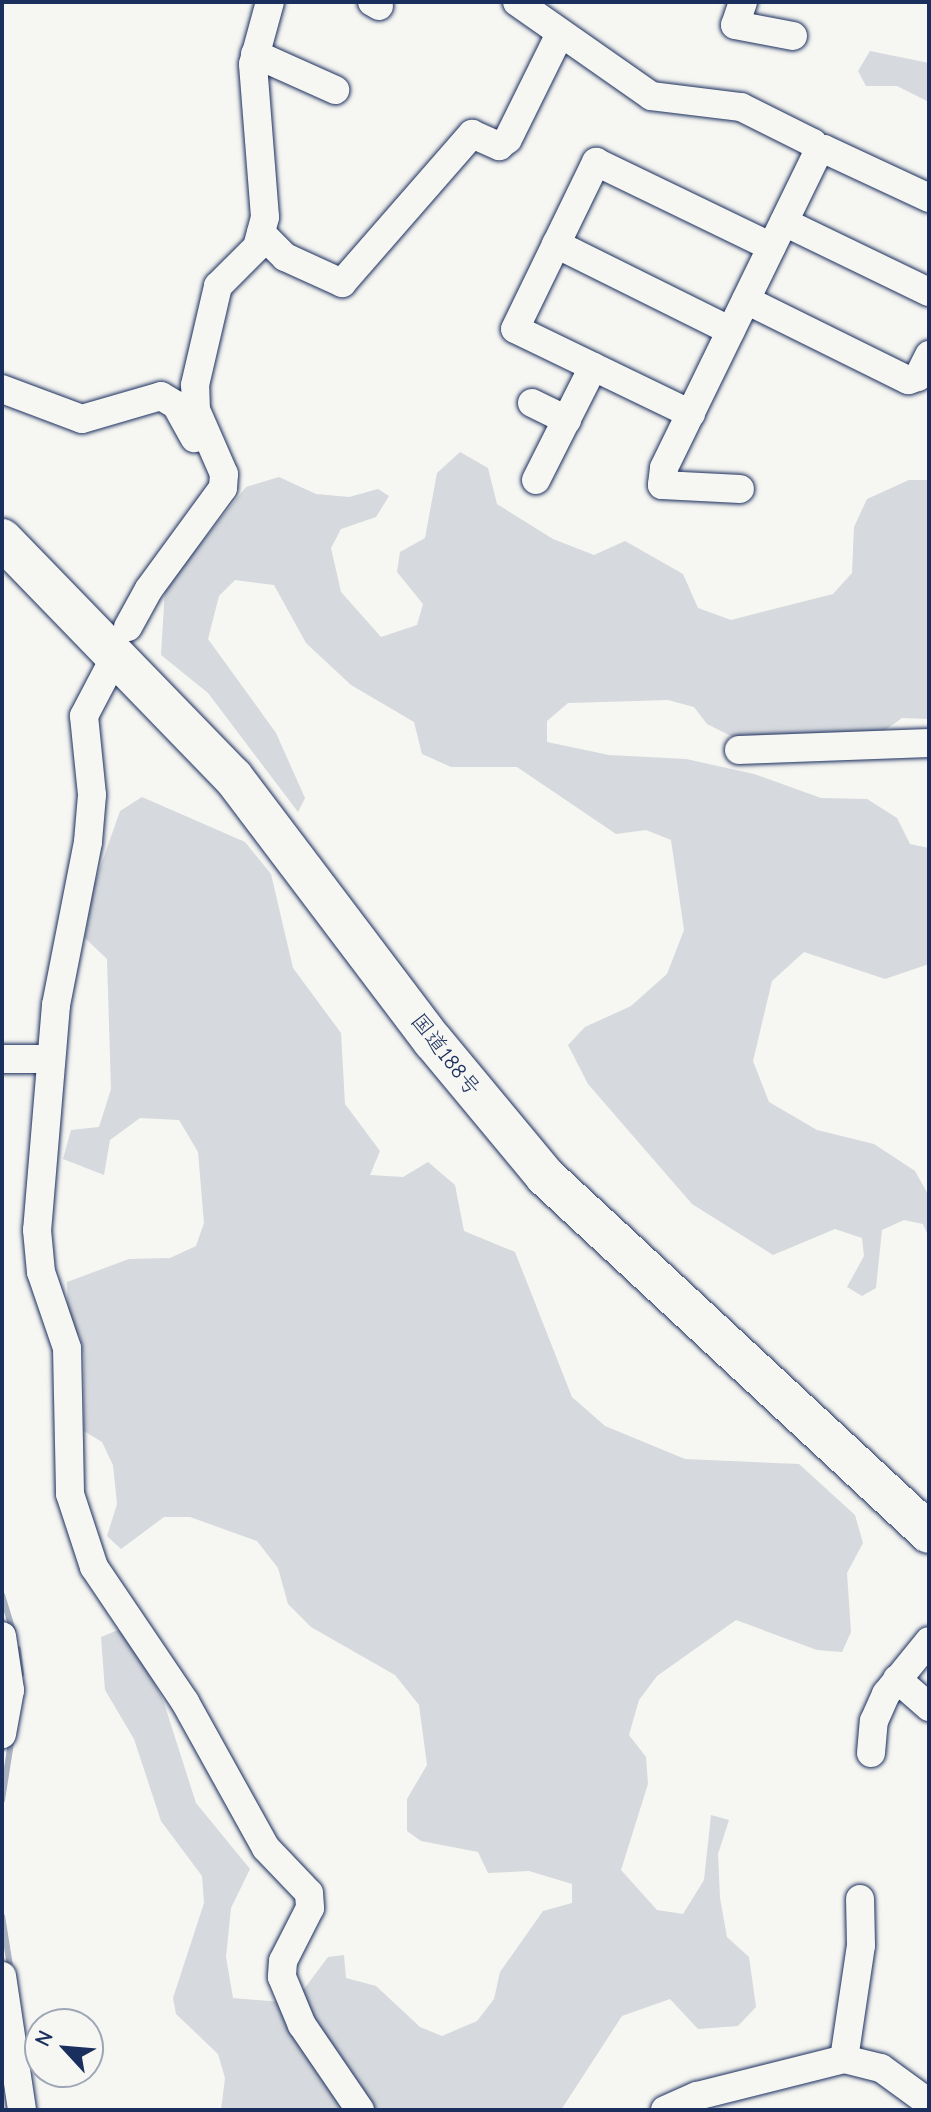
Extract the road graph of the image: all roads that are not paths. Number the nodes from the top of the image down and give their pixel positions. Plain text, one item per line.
1 (270, 2) edge
2 (517, 2) edge
3 (743, 2) edge
4 (560, 34) junction
5 (793, 36) dead end
6 (255, 54) junction
7 (335, 90) dead end
8 (816, 151) junction
9 (929, 198) edge
10 (261, 233) junction
11 (778, 234) junction
12 (556, 244) junction
13 (929, 292) edge
14 (746, 300) junction
15 (731, 331) junction
16 (593, 367) junction
17 (924, 375) edge
18 (2, 389) edge
19 (532, 403) dead end
20 (691, 414) junction
21 (567, 420) junction
22 (536, 480) dead end
23 (740, 489) dead end
24 (215, 499) junction
25 (2, 539) edge
26 (128, 627) dead end
27 (108, 670) dead end
28 (929, 743) edge
29 (739, 750) dead end
30 (2, 1059) edge
31 (51, 1059) junction
32 (929, 1533) edge
33 (2, 1636) edge
34 (929, 1641) edge
35 (897, 1679) junction
36 (929, 1707) edge
37 (2, 1734) edge
38 (871, 1753) dead end
39 (860, 1899) dead end
40 (2, 1976) edge
41 (844, 2059) junction
42 (929, 2103) edge
43 (22, 2110) edge
44 (360, 2110) edge
45 (665, 2110) edge

1 - 6 street
2 - 4 street
3 - 5 street
4 - 8 street
4 - 10 street
6 - 7 street
6 - 10 street
8 - 9 street
8 - 11 street
10 - 24 street
11 - 12 street
11 - 13 street
11 - 14 street
12 - 15 street
12 - 16 street
14 - 15 street
14 - 17 street
15 - 20 street
16 - 20 street
16 - 21 street
18 - 24 street
19 - 21 street
20 - 23 street
21 - 22 street
24 - 26 street
25 - 32 highway, 国道188号
27 - 31 street
28 - 29 street
30 - 31 street
31 - 44 street
33 - 37 street
34 - 35 street
35 - 36 street
35 - 38 street
39 - 41 street
40 - 43 street
41 - 42 street
41 - 45 street

